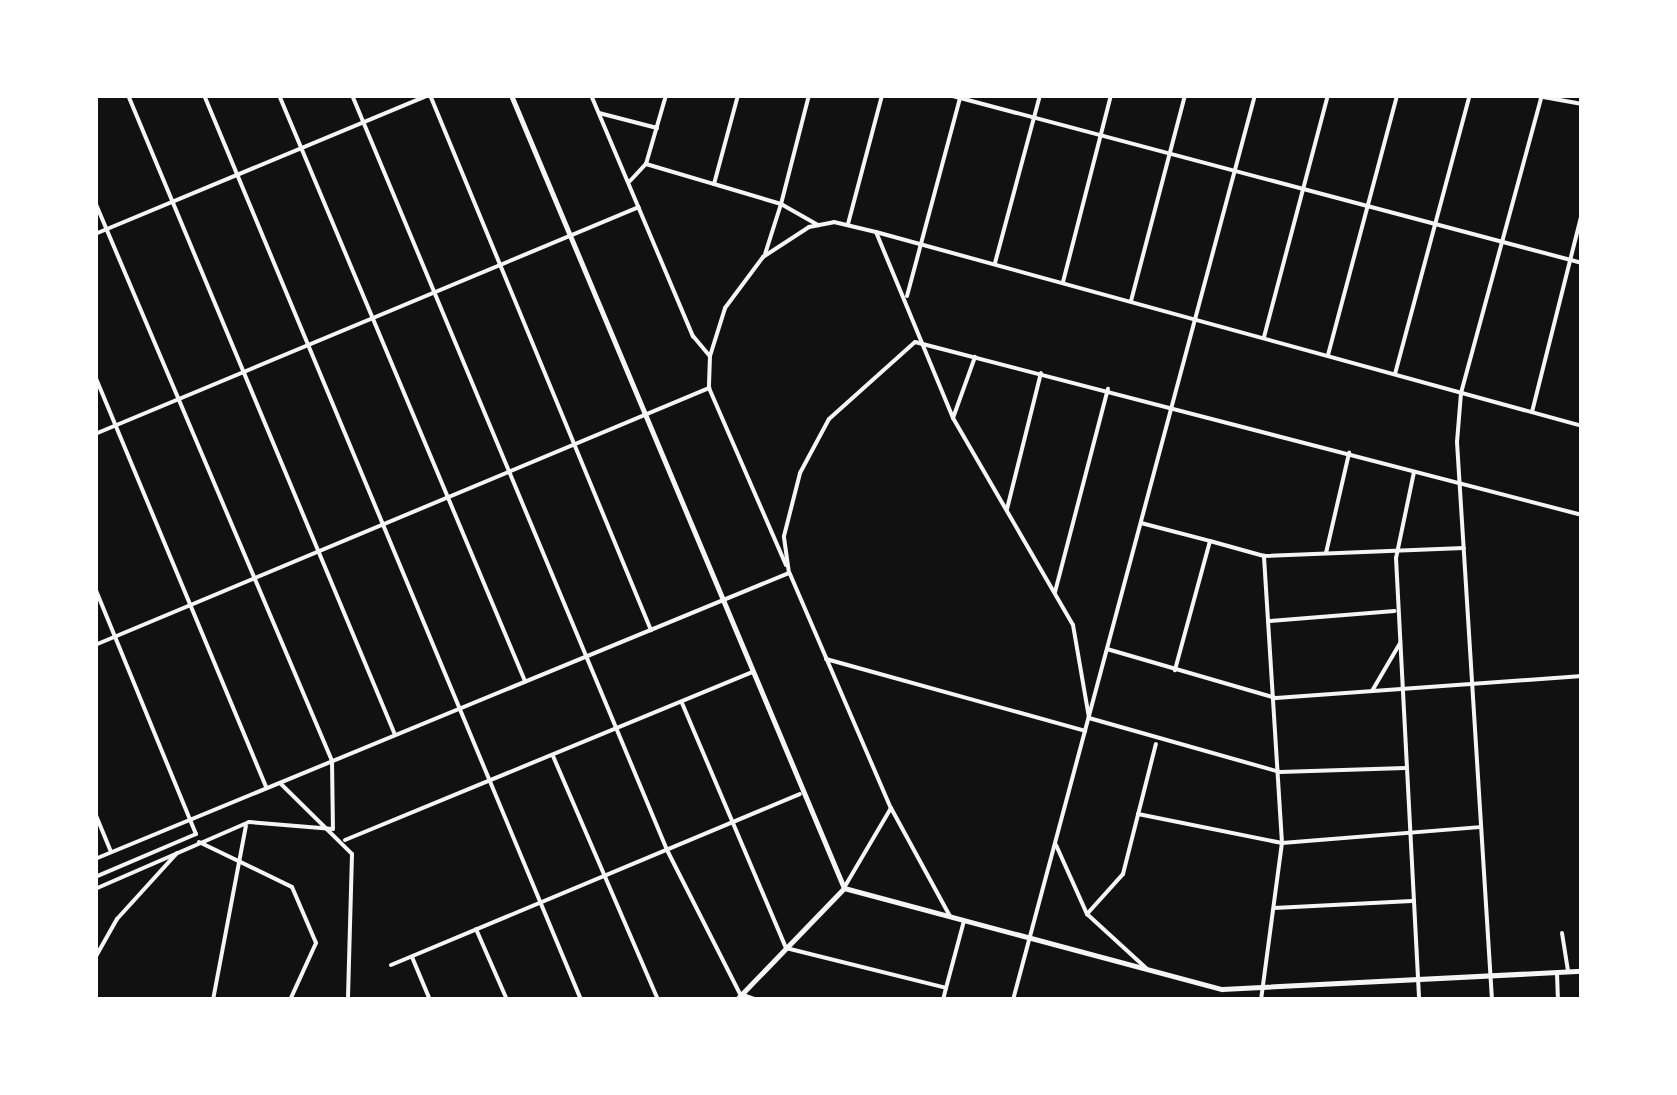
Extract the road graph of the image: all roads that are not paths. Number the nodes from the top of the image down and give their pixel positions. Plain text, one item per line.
1 (128, 95) edge
2 (204, 95) edge
3 (280, 95) edge
4 (352, 95) edge
5 (429, 95) edge
6 (511, 95) edge
7 (592, 95) edge
8 (666, 95) edge
9 (738, 95) edge
10 (809, 95) edge
11 (882, 95) edge
12 (949, 95) edge
13 (1040, 95) edge
14 (1111, 95) edge
15 (1186, 95) edge
16 (1255, 95) edge
17 (1328, 95) edge
18 (1397, 95) edge
19 (1470, 95) edge
20 (1532, 95) edge
21 (960, 96) edge
22 (1541, 96) edge
23 (1582, 104) edge
24 (600, 114) junction
25 (1034, 118) junction
26 (364, 122) junction
27 (657, 128) junction
28 (1101, 133) junction
29 (302, 148) junction
30 (1170, 152) junction
31 (646, 164) junction
32 (1234, 171) junction
33 (234, 176) junction
34 (629, 183) junction
35 (714, 184) junction
36 (1303, 189) junction
37 (95, 202) edge
38 (172, 202) junction
39 (781, 204) junction
40 (1367, 206) junction
41 (639, 207) junction
42 (1582, 212) edge
43 (848, 224) junction
44 (1435, 224) junction
45 (818, 225) junction
46 (106, 229) junction
47 (876, 232) junction
48 (95, 234) edge
49 (570, 236) junction
50 (1502, 242) junction
51 (921, 243) junction
52 (763, 257) junction
53 (1570, 260) junction
54 (1582, 263) edge
55 (995, 264) junction
56 (498, 266) junction
57 (1063, 282) junction
58 (434, 292) junction
59 (906, 301) junction
60 (1131, 301) junction
61 (374, 318) junction
62 (1195, 319) junction
63 (1264, 338) junction
64 (915, 342) junction
65 (307, 346) junction
66 (710, 356) junction
67 (1328, 356) junction
68 (975, 357) junction
69 (244, 372) junction
70 (1041, 374) junction
71 (1395, 374) junction
72 (95, 376) edge
73 (709, 388) junction
74 (1108, 389) junction
75 (1461, 392) junction
76 (180, 399) junction
77 (1173, 404) junction
78 (1532, 412) junction
79 (645, 415) junction
80 (953, 418) junction
81 (116, 426) junction
82 (1582, 426) edge
83 (95, 434) edge
84 (575, 444) junction
85 (1350, 453) junction
86 (510, 471) junction
87 (1414, 472) junction
88 (1460, 484) junction
89 (448, 497) junction
90 (1007, 508) junction
91 (1582, 515) edge
92 (1140, 523) junction
93 (384, 524) junction
94 (1210, 541) junction
95 (1464, 548) junction
96 (1397, 550) junction
97 (320, 551) junction
98 (1326, 553) junction
99 (1264, 556) junction
100 (790, 574) junction
101 (255, 578) junction
102 (95, 588) edge
103 (1055, 594) junction
104 (723, 600) junction
105 (189, 606) junction
106 (1397, 611) junction
107 (1270, 621) junction
108 (651, 630) junction
109 (115, 636) junction
110 (1400, 643) junction
111 (95, 645) edge
112 (1107, 649) junction
113 (586, 656) junction
114 (826, 659) junction
115 (1174, 670) junction
116 (753, 672) junction
117 (1582, 676) edge
118 (525, 681) junction
119 (1472, 688) junction
120 (1404, 692) junction
121 (1371, 693) junction
122 (1276, 698) junction
123 (682, 702) junction
124 (462, 708) junction
125 (1088, 718) junction
126 (616, 730) junction
127 (1085, 731) junction
128 (396, 735) junction
129 (1157, 742) junction
130 (553, 756) junction
131 (332, 761) junction
132 (1405, 768) junction
133 (1280, 772) junction
134 (492, 782) junction
135 (280, 783) junction
136 (267, 788) junction
137 (800, 794) junction
138 (891, 808) junction
139 (95, 813) edge
140 (1138, 814) junction
141 (194, 818) junction
142 (248, 822) junction
143 (731, 824) junction
144 (1481, 826) junction
145 (333, 829) junction
146 (1408, 834) junction
147 (345, 840) junction
148 (1056, 840) junction
149 (198, 842) junction
150 (1282, 842) junction
151 (186, 848) junction
152 (666, 850) junction
153 (111, 852) junction
154 (95, 859) edge
155 (234, 859) junction
156 (95, 877) edge
157 (602, 877) junction
158 (844, 888) junction
159 (95, 889) edge
160 (1412, 901) junction
161 (537, 904) junction
162 (1274, 908) junction
163 (1087, 914) junction
164 (950, 916) junction
165 (964, 920) junction
166 (476, 930) junction
167 (1562, 934) dead end
168 (1030, 938) junction
169 (786, 948) junction
170 (412, 957) junction
171 (95, 958) edge
172 (391, 965) dead end
173 (1147, 969) junction
174 (1582, 971) edge
175 (1568, 972) junction
176 (1557, 973) junction
177 (1490, 977) junction
178 (1418, 982) junction
179 (946, 988) junction
180 (1262, 996) edge
181 (738, 997) edge
182 (213, 1000) edge
183 (290, 1000) edge
184 (348, 1000) edge
185 (430, 1000) edge
186 (507, 1000) edge
187 (581, 1000) edge
188 (658, 1000) edge
189 (757, 1000) edge
190 (943, 1000) edge
191 (1014, 1000) edge
192 (1419, 1000) edge
193 (1492, 1000) edge
194 (1558, 1000) edge

1 - 38 street
2 - 33 street
3 - 29 street
4 - 26 street
5 - 26 street
5 - 56 street
6 - 49 street
7 - 24 street
8 - 27 street
9 - 35 street
10 - 39 street
11 - 43 street
12 - 21 street
13 - 25 street
14 - 28 street
15 - 30 street
16 - 32 street
17 - 36 street
18 - 40 street
19 - 44 street
20 - 22 street
21 - 25 street
21 - 51 street
22 - 23 street
22 - 50 street
24 - 27 street
24 - 34 street
25 - 28 street
25 - 55 street
26 - 29 street
26 - 58 street
27 - 31 street
28 - 30 street
28 - 57 street
29 - 33 street
29 - 61 street
30 - 32 street
30 - 60 street
31 - 34 street
31 - 35 street
32 - 36 street
32 - 62 street
33 - 38 street
33 - 65 street
34 - 41 street
35 - 39 street
36 - 40 street
36 - 63 street
37 - 46 street
38 - 46 street
38 - 69 street
39 - 45 street
39 - 52 street
40 - 44 street
40 - 67 street
41 - 49 street
41 - 66 street
42 - 53 street
43 - 45 street
43 - 47 street
44 - 50 street
44 - 71 street
45 - 52 street
46 - 48 street
46 - 76 street
47 - 51 street
47 - 59 street
49 - 56 street
49 - 79 street
50 - 53 street
50 - 75 street
51 - 55 street
51 - 59 street
52 - 66 street
53 - 54 street
53 - 78 street
55 - 57 street
56 - 58 street
56 - 84 street
57 - 60 street
58 - 61 street
58 - 86 street
59 - 64 street
60 - 62 street
61 - 65 street
61 - 89 street
62 - 63 street
62 - 77 street
63 - 67 street
64 - 68 street
64 - 80 street
64 - 100 street
65 - 69 street
65 - 93 street
66 - 73 street
67 - 71 street
68 - 70 street
68 - 80 street
69 - 76 street
69 - 97 street
70 - 74 street
70 - 90 street
71 - 75 street
72 - 81 street
73 - 79 street
73 - 100 street
74 - 77 street
74 - 103 street
75 - 78 street
75 - 88 street
76 - 81 street
76 - 101 street
77 - 85 street
77 - 92 street
78 - 82 street
79 - 84 street
79 - 104 street
80 - 90 street
81 - 83 street
81 - 105 street
84 - 86 street
84 - 108 street
85 - 87 street
85 - 98 street
86 - 89 street
86 - 113 street
87 - 88 street
87 - 96 street
88 - 91 street
88 - 95 street
89 - 93 street
89 - 118 street
90 - 103 street
92 - 94 street
92 - 112 street
93 - 97 street
93 - 124 street
94 - 99 street
94 - 115 street
95 - 96 street
95 - 119 street
96 - 98 street
96 - 106 street
97 - 101 street
97 - 128 street
98 - 99 street
99 - 107 street
100 - 104 street
100 - 114 street
101 - 105 street
101 - 131 street
102 - 109 street
103 - 125 street
104 - 108 street
104 - 116 street
105 - 109 street
105 - 136 street
106 - 107 street
106 - 110 street
107 - 122 street
108 - 113 street
109 - 111 street
109 - 141 street
110 - 120 street
110 - 121 street
112 - 115 street
112 - 125 street
113 - 118 street
113 - 126 street
114 - 127 street
114 - 138 street
115 - 122 street
116 - 123 street
116 - 137 street
117 - 119 street
118 - 124 street
119 - 120 street
119 - 144 street
120 - 121 street
120 - 132 street
121 - 122 street
122 - 133 street
123 - 126 street
123 - 143 street
124 - 128 street
124 - 134 street
125 - 127 street
125 - 129 street
126 - 130 street
126 - 152 street
127 - 148 street
128 - 131 street
129 - 133 street
129 - 140 street
130 - 134 street
130 - 157 street
131 - 135 street
131 - 145 street
132 - 133 street
132 - 146 street
133 - 150 street
134 - 147 street
134 - 161 street
135 - 136 street
135 - 145 street
136 - 141 street
137 - 143 street
137 - 158 street
138 - 158 street
138 - 164 street
139 - 153 street
140 - 150 street
140 - 163 street
141 - 153 street
141 - 156 street
142 - 145 street
142 - 149 street
142 - 155 street
143 - 152 street
143 - 169 street
144 - 146 street
144 - 177 street
145 - 147 street
146 - 150 street
146 - 160 street
147 - 184 street
148 - 163 street
148 - 168 street
149 - 151 street
149 - 155 street
150 - 162 street
151 - 159 street
151 - 171 street
152 - 157 street
152 - 181 street
153 - 154 street
155 - 182 street
155 - 183 street
157 - 161 street
157 - 188 street
158 - 164 street
158 - 169 street
160 - 162 street
160 - 178 street
161 - 166 street
161 - 187 street
162 - 180 street
163 - 173 street
164 - 165 street
165 - 168 street
165 - 179 street
166 - 170 street
166 - 186 street
167 - 175 street
168 - 173 street
168 - 191 street
169 - 179 street
169 - 181 street
170 - 172 street
170 - 185 street
173 - 180 street
174 - 175 street
175 - 176 street
176 - 177 street
176 - 194 street
177 - 178 street
177 - 193 street
178 - 180 street
178 - 192 street
179 - 190 street
181 - 189 street

